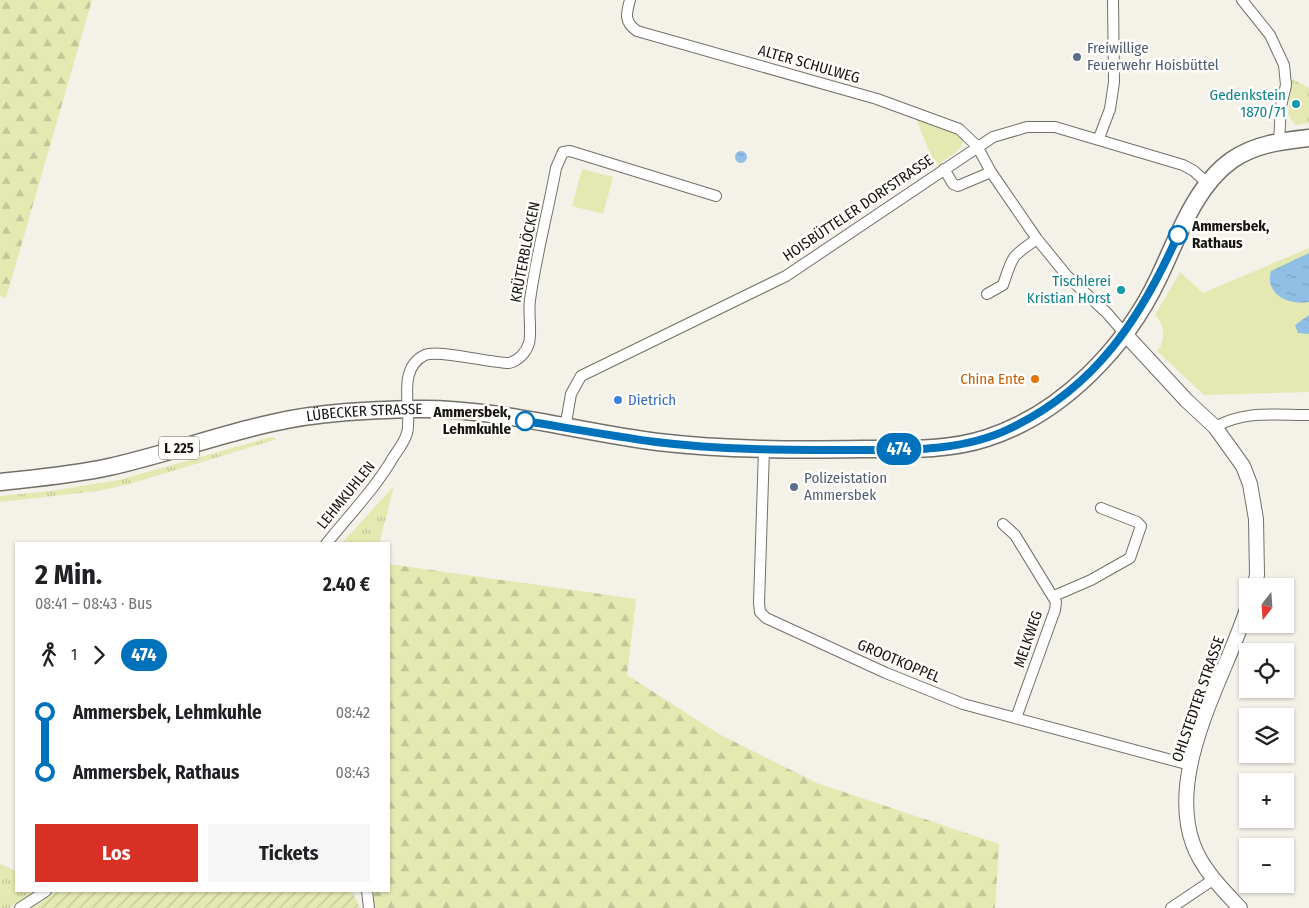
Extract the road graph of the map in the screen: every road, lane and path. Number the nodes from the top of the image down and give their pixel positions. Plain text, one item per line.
1 (630, 0) edge
2 (1113, 0) edge
3 (1242, 0) edge
4 (1099, 138) junction
5 (1309, 138) edge
6 (1279, 142) junction
7 (977, 146) junction
8 (944, 169) junction
9 (991, 172) junction
10 (1208, 184) junction
11 (716, 196) dead end
12 (1037, 239) junction
13 (987, 294) dead end
14 (1125, 334) junction
15 (406, 409) junction
16 (1309, 415) edge
17 (1215, 427) junction
18 (565, 428) junction
19 (764, 449) junction
20 (0, 482) edge
21 (1101, 508) dead end
22 (1003, 524) dead end
23 (328, 542) edge
24 (1256, 578) edge
25 (1054, 596) junction
26 (1239, 630) edge
27 (1016, 718) junction
28 (1190, 765) junction
29 (1214, 880) junction
30 (44, 892) edge
31 (367, 892) edge
32 (20, 908) edge
33 (369, 908) edge
34 (1172, 908) edge
35 (1240, 908) edge

1 - 7 street, ALTER SCHULWEG
2 - 4 street
3 - 6 street
4 - 7 street, HOISBÜTTELER DORFSTRASSE
4 - 10 street, HOISBÜTTELER DORFSTRASSE
5 - 6 main road, L 225
6 - 10 main road, L 225
7 - 8 street, HOISBÜTTELER DORFSTRASSE
7 - 9 street
8 - 9 street
8 - 18 street, HOISBÜTTELER DORFSTRASSE
9 - 12 street
10 - 14 main road, LÜBECKER STRASSE / L 225
11 - 15 street, KRÜTERBLÖCKEN
12 - 13 street
12 - 14 street
14 - 17 street
14 - 19 main road, LÜBECKER STRASSE / L 225
15 - 18 main road, LÜBECKER STRASSE / L 225
15 - 20 main road, LÜBECKER STRASSE / L 225
15 - 23 street, LEHMKUHLEN
16 - 17 street
17 - 24 street
18 - 19 main road, LÜBECKER STRASSE / L 225
19 - 27 street, GROOTKOPPEL
21 - 25 street
22 - 25 street, MELKWEG
25 - 27 street, MELKWEG
26 - 28 street, OHLSTEDTER STRASSE
27 - 28 street, GROOTKOPPEL
28 - 29 street, OHLSTEDTER STRASSE
29 - 34 street
29 - 35 street, OHLSTEDTER STRASSE
30 - 32 street
31 - 33 street

